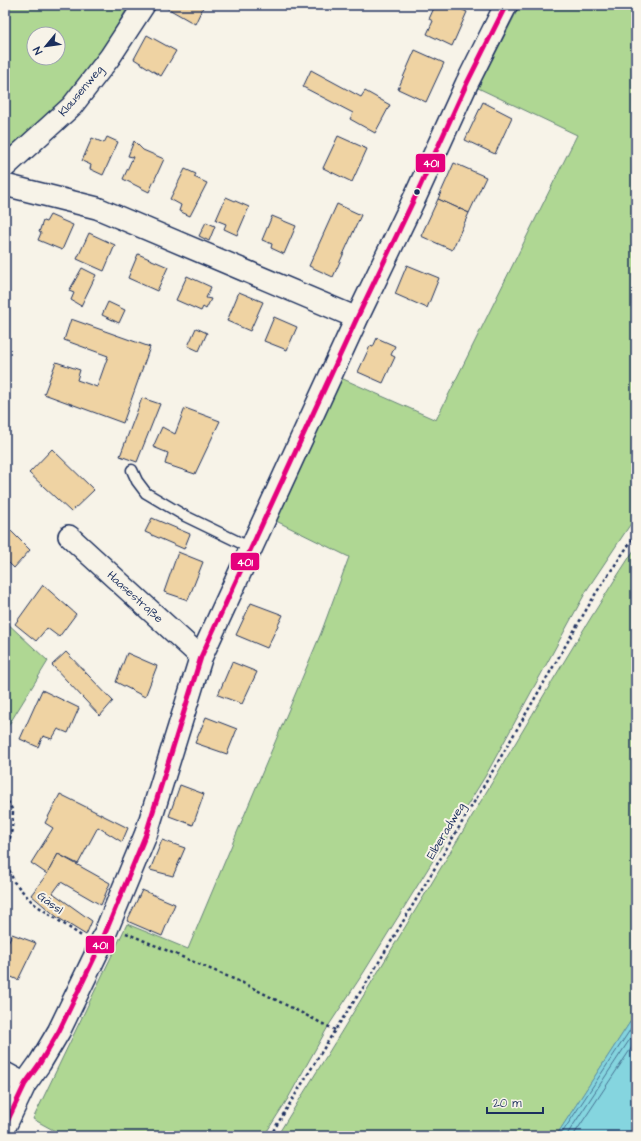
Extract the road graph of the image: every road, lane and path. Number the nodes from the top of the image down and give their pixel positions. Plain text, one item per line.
1 (144, 5) edge
2 (506, 5) edge
3 (5, 167) edge
4 (5, 185) edge
5 (357, 318) junction
6 (132, 470) dead end
7 (636, 534) edge
8 (68, 536) dead end
9 (251, 548) junction
10 (201, 657) junction
11 (5, 796) edge
12 (5, 859) edge
13 (122, 931) dead end
14 (99, 948) junction
15 (335, 1030) junction
16 (5, 1073) edge
17 (25, 1084) junction
18 (5, 1126) edge
19 (270, 1136) edge

1 - 3 street, Klausenweg
2 - 5 main road
4 - 5 street
5 - 9 main road
6 - 9 lane
7 - 15 path, Elberadweg
8 - 10 street, Haasestraße
9 - 10 main road
10 - 14 main road
11 - 12 path, Gässl
12 - 14 path, Gässl
13 - 15 path
14 - 17 main road
15 - 19 path, Elberadweg
16 - 17 street
17 - 18 main road

